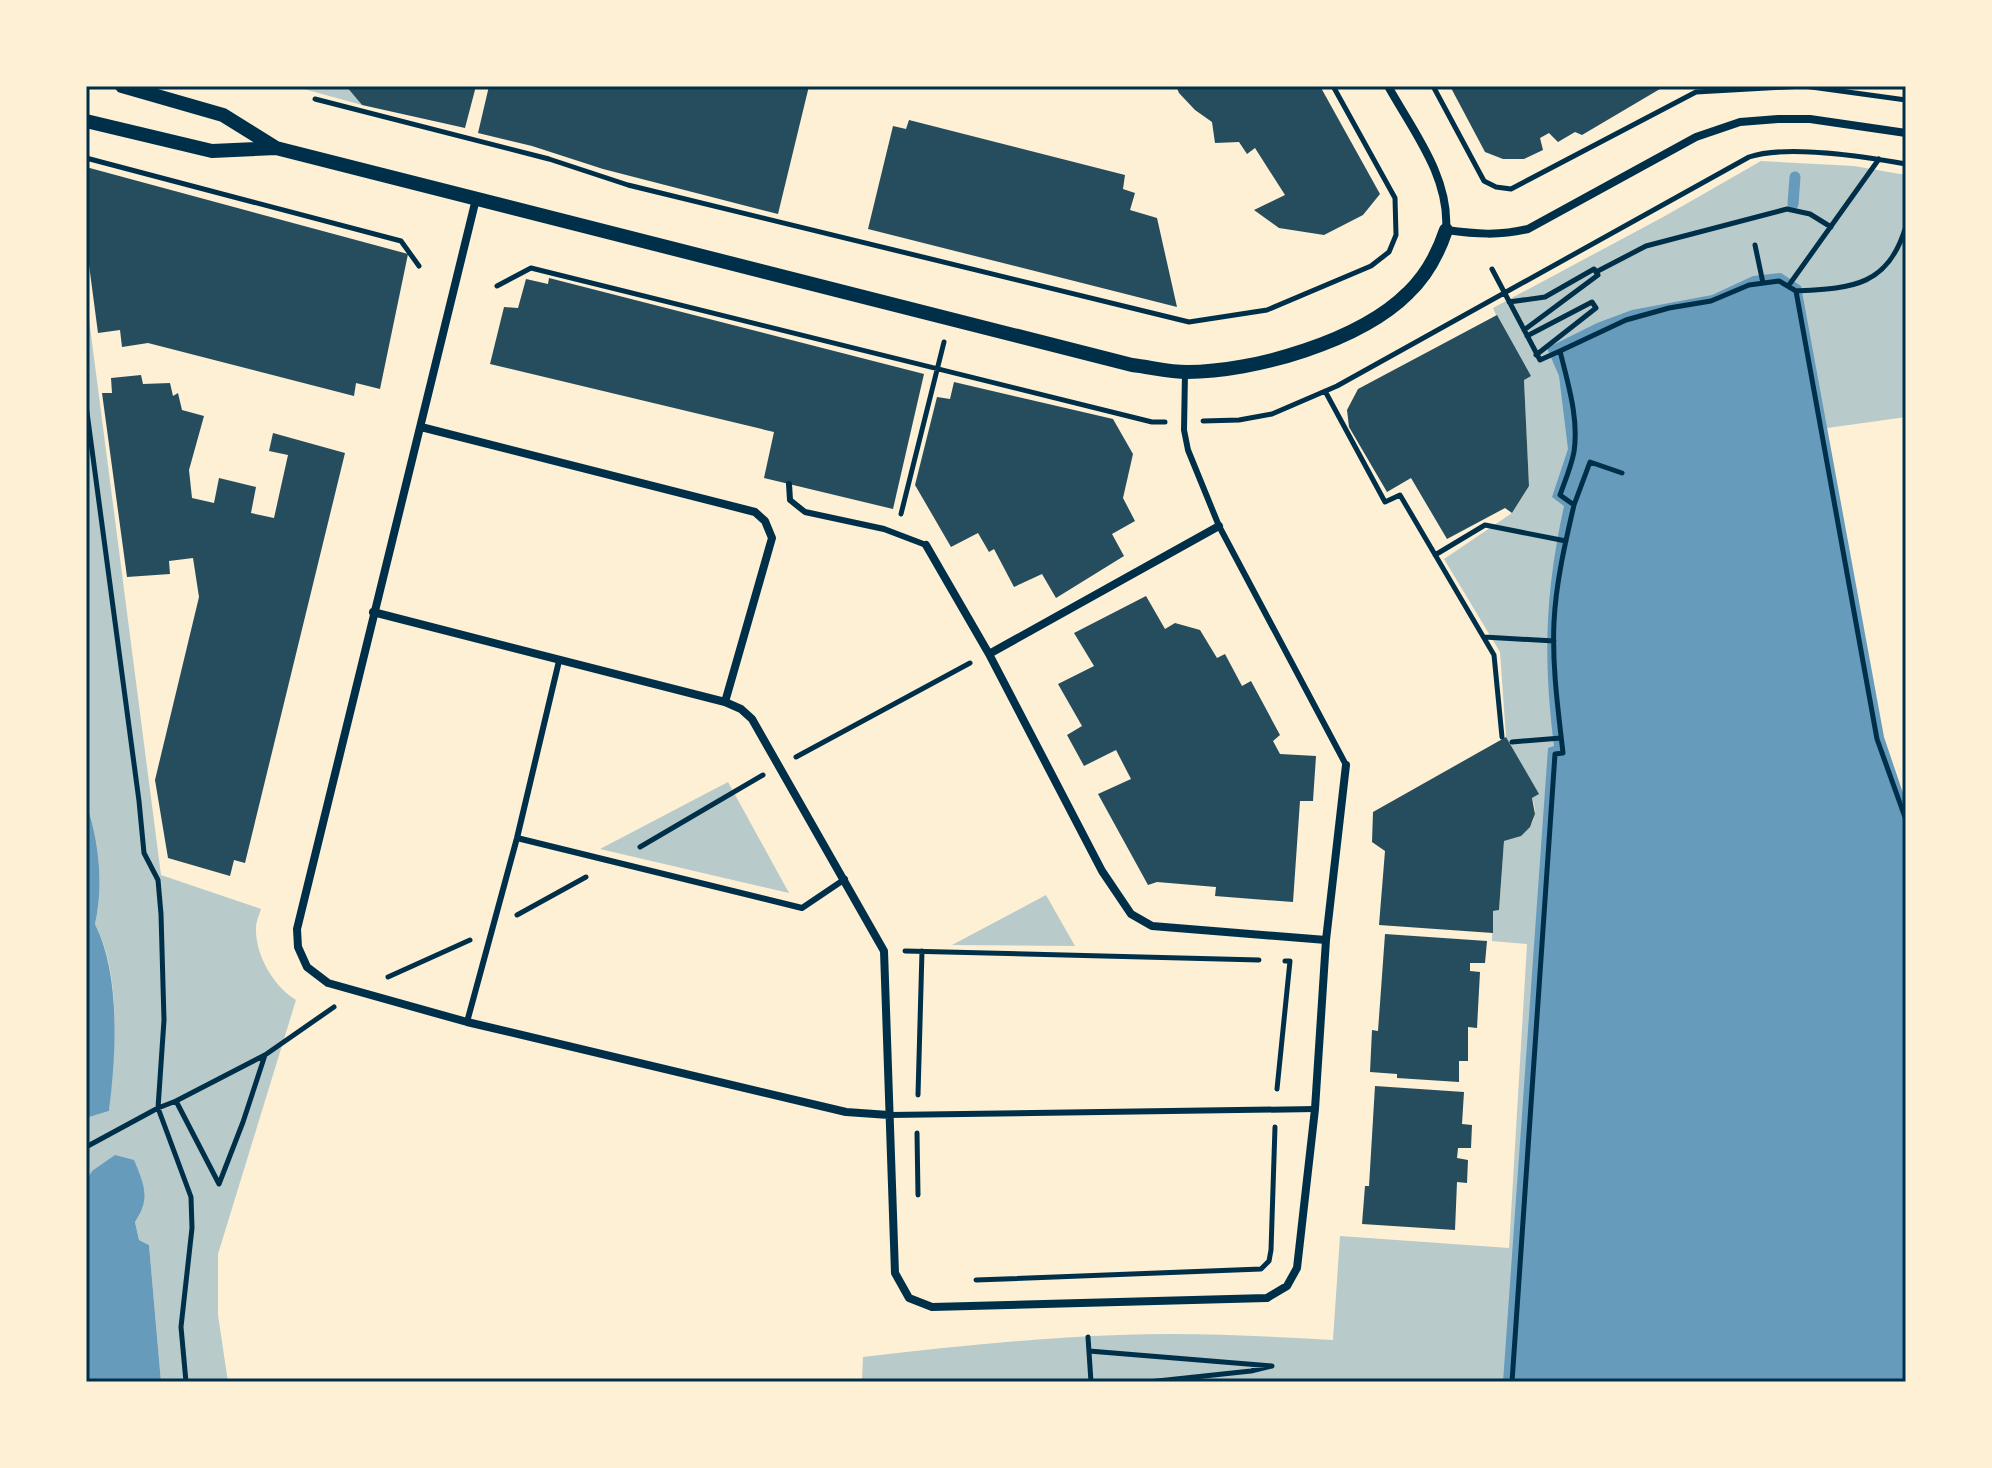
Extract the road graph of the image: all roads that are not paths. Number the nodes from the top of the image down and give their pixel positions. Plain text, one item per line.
1 (122, 86) edge
2 (1388, 86) edge
3 (86, 121) edge
4 (1906, 133) edge
5 (276, 148) junction
6 (476, 199) junction
7 (1446, 230) junction
8 (1185, 373) junction
9 (421, 427) junction
10 (789, 484) dead end
11 (1219, 526) junction
12 (926, 545) joint
13 (373, 612) junction
14 (989, 654) junction
15 (559, 661) junction
16 (725, 702) junction
17 (1346, 765) joint
18 (517, 838) junction
19 (845, 879) junction
20 (1326, 940) junction
21 (467, 1022) junction
22 (1315, 1109) junction
23 (889, 1115) junction

1 - 5 street
2 - 7 street
3 - 5 street
4 - 7 street
5 - 6 street
6 - 8 street
6 - 9 street
7 - 8 street
8 - 11 lane
9 - 13 street
9 - 16 street
10 - 12 lane
11 - 14 street
11 - 17 lane
12 - 14 street
13 - 15 street
13 - 21 street
14 - 20 street
15 - 16 street
15 - 18 lane
16 - 19 street
17 - 20 street
18 - 19 lane
18 - 21 lane
19 - 23 street
20 - 22 street
21 - 23 street
22 - 23 lane
22 - 23 street

